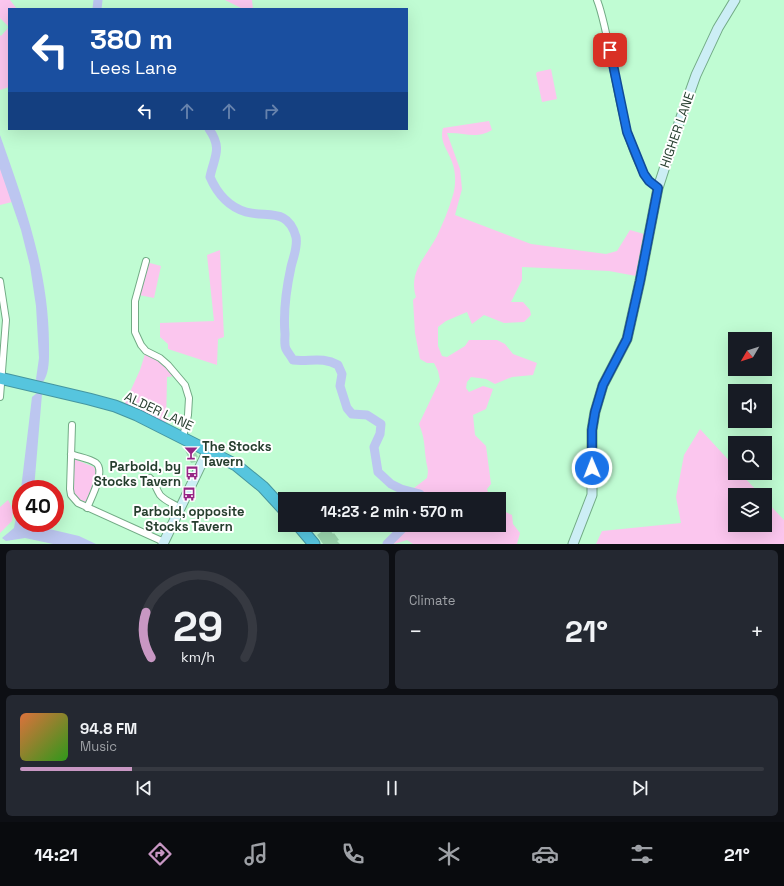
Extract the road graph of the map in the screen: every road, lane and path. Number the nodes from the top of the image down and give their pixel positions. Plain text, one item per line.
1 (597, 0) edge
2 (735, 0) edge
3 (658, 188) junction
4 (146, 261) dead end
5 (0, 281) edge
6 (1, 378) edge
7 (0, 396) edge
8 (72, 425) dead end
9 (183, 437) junction
10 (208, 450) junction
11 (71, 454) junction
12 (150, 478) dead end
13 (278, 503) edge
14 (87, 508) junction
15 (180, 508) junction
16 (304, 532) edge
17 (164, 543) edge
18 (314, 544) edge
19 (572, 544) edge

1 - 3 street
2 - 3 street, HIGHER LANE
3 - 19 street, HIGHER LANE
4 - 9 street
5 - 6 street
6 - 7 street
6 - 9 highway, ALDER LANE
8 - 11 street
9 - 10 highway, ALDER LANE
10 - 13 highway, ALDER LANE
10 - 15 street
11 - 14 street
11 - 14 street
12 - 15 street
14 - 17 street
15 - 17 street
16 - 18 highway

